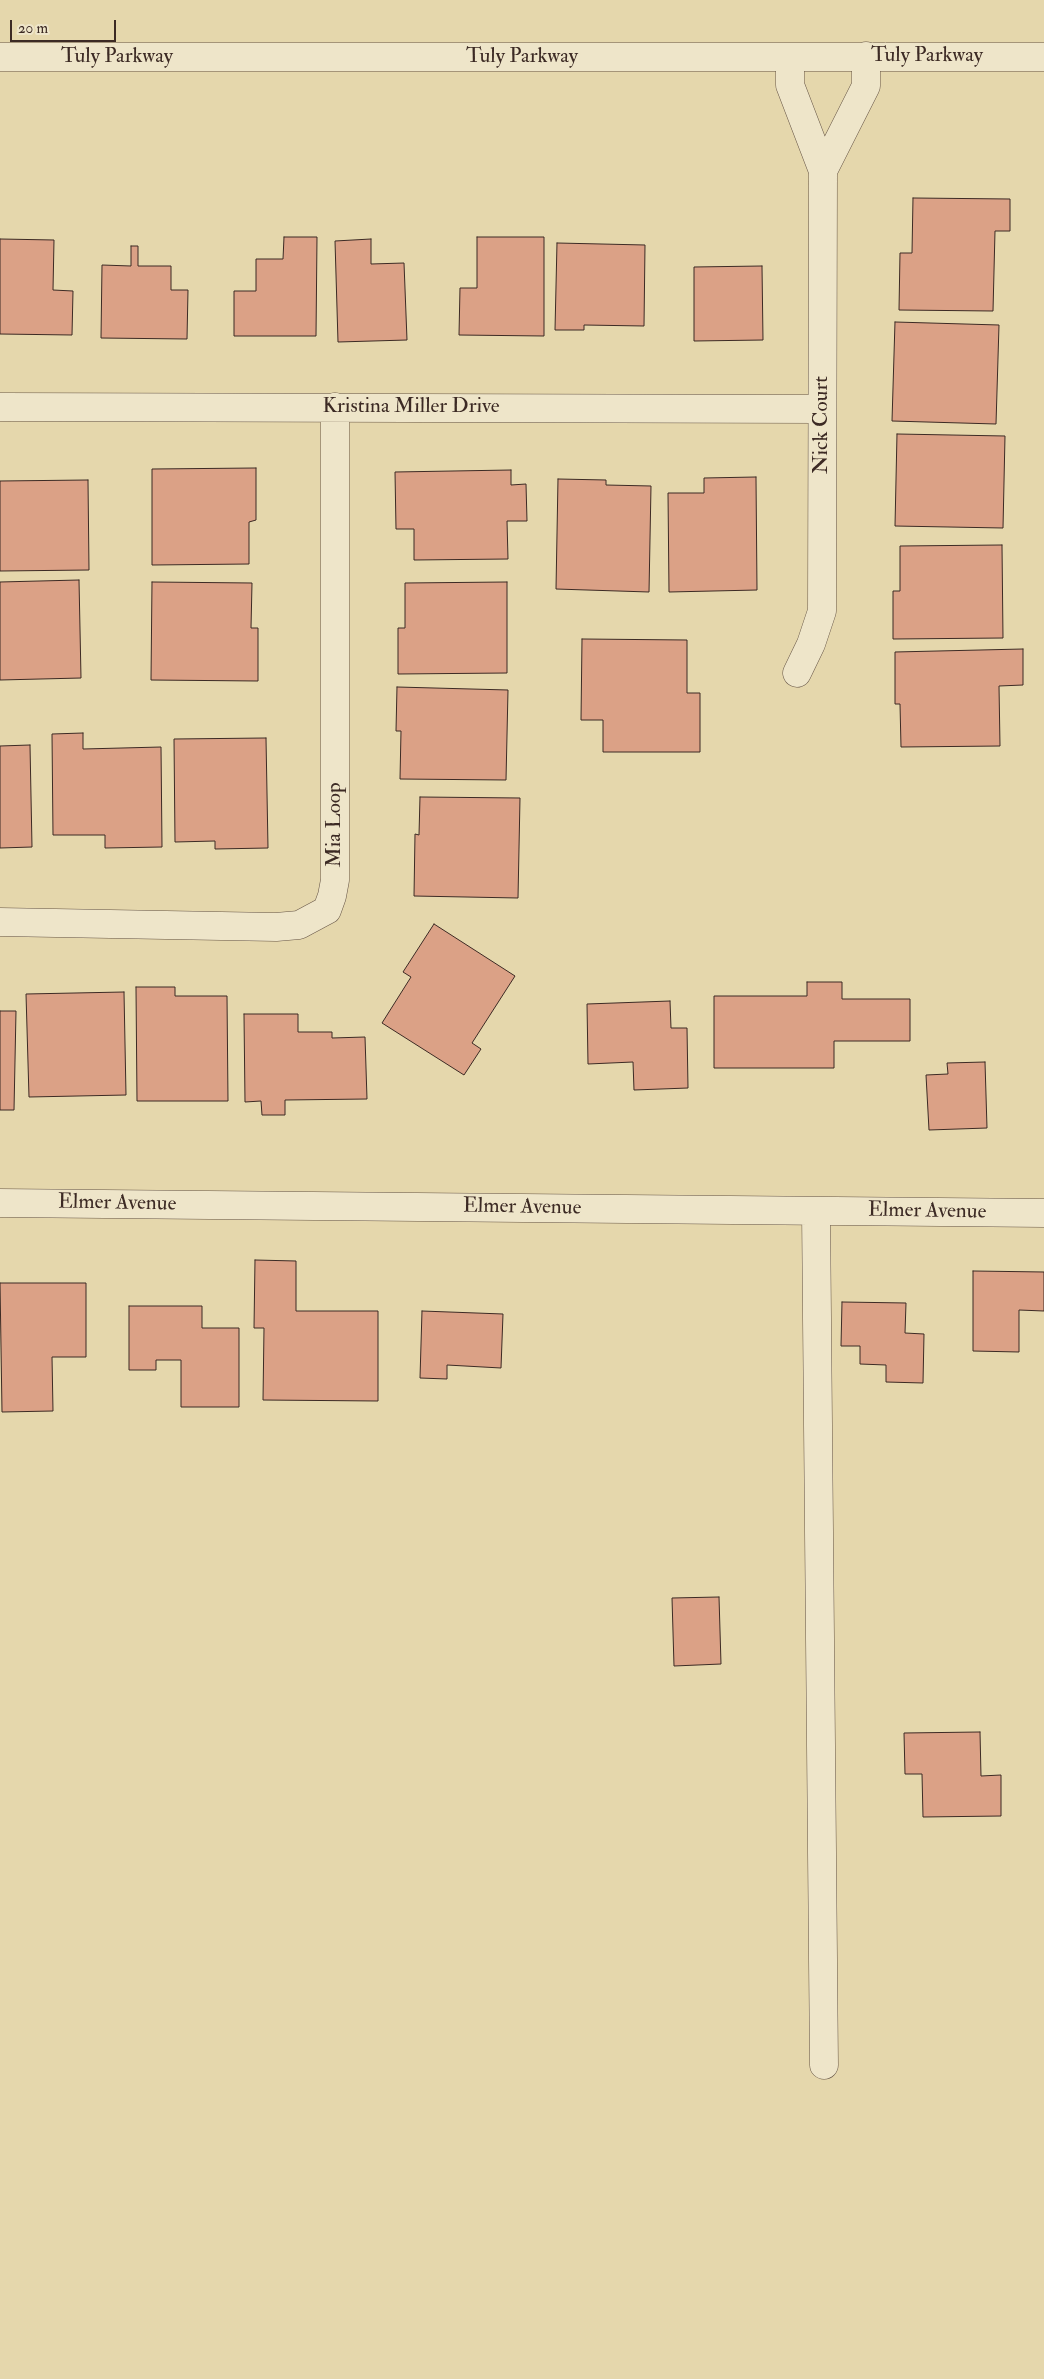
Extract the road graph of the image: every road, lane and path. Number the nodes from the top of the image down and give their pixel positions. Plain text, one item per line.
1 (866, 56) junction
2 (1044, 56) edge
3 (0, 57) edge
4 (790, 57) junction
5 (823, 172) junction
6 (0, 407) edge
7 (335, 407) junction
8 (822, 409) junction
9 (797, 673) dead end
10 (0, 922) edge
11 (0, 1203) edge
12 (816, 1211) junction
13 (1044, 1213) edge
14 (824, 2065) dead end

1 - 2 street, Tuly Parkway
1 - 4 street, Tuly Parkway
1 - 5 street, Nick Court
3 - 4 street, Tuly Parkway
4 - 5 street, Nick Court
5 - 8 street, Nick Court
6 - 7 street, Kristina Miller Drive
7 - 8 street, Kristina Miller Drive
7 - 10 street, Mia Loop
8 - 9 street, Nick Court
11 - 12 street, Elmer Avenue
12 - 13 street, Elmer Avenue
12 - 14 street

